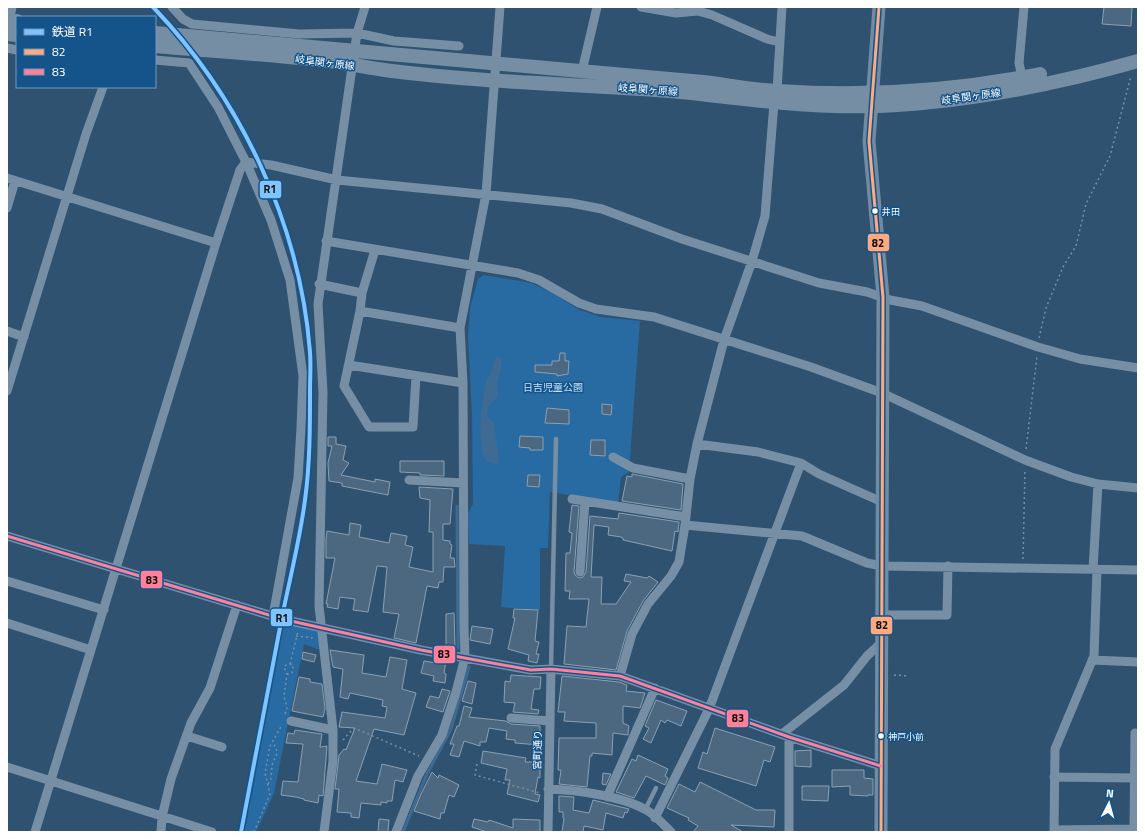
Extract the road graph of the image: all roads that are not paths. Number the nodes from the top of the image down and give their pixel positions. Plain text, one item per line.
1 (172, 7) edge
2 (365, 7) edge
3 (500, 7) edge
4 (597, 7) edge
5 (641, 7) edge
6 (782, 7) edge
7 (879, 7) edge
8 (1024, 7) edge
9 (156, 33) edge
10 (357, 33) junction
11 (779, 42) junction
12 (156, 46) edge
13 (459, 46) dead end
14 (1136, 58) edge
15 (156, 60) edge
16 (496, 64) junction
17 (582, 71) junction
18 (494, 80) junction
19 (1023, 82) junction
20 (103, 88) edge
21 (776, 97) junction
22 (871, 100) junction
23 (246, 162) junction
24 (11, 179) edge
25 (337, 180) junction
26 (486, 194) junction
27 (67, 197) junction
28 (7, 208) edge
29 (326, 241) junction
30 (216, 243) junction
31 (375, 250) junction
32 (752, 261) junction
33 (472, 265) junction
34 (319, 284) junction
35 (362, 293) junction
36 (883, 297) junction
37 (360, 311) junction
38 (460, 328) junction
39 (7, 331) edge
40 (24, 337) junction
41 (724, 340) junction
42 (349, 365) junction
43 (1138, 368) edge
44 (416, 376) junction
45 (463, 384) junction
46 (7, 391) edge
47 (882, 393) junction
48 (556, 439) dead end
49 (697, 444) junction
50 (613, 457) dead end
51 (801, 463) junction
52 (690, 479) junction
53 (409, 480) dead end
54 (463, 483) junction
55 (1098, 484) junction
56 (1138, 488) edge
57 (572, 499) dead end
58 (585, 501) junction
59 (882, 502) junction
60 (686, 521) junction
61 (774, 533) junction
62 (7, 536) edge
63 (882, 566) junction
64 (948, 566) junction
65 (117, 568) junction
66 (1095, 569) junction
67 (1138, 570) edge
68 (580, 572) dead end
69 (7, 581) edge
70 (237, 605) junction
71 (104, 610) junction
72 (882, 615) junction
73 (273, 616) junction
74 (7, 624) edge
75 (321, 634) junction
76 (882, 643) junction
77 (91, 650) junction
78 (466, 657) junction
79 (1092, 660) junction
80 (1138, 662) edge
81 (551, 669) junction
82 (620, 676) junction
83 (655, 688) junction
84 (709, 709) junction
85 (511, 718) dead end
86 (291, 721) dead end
87 (549, 721) junction
88 (333, 730) junction
89 (1135, 733) dead end
90 (187, 736) junction
91 (785, 736) junction
92 (222, 747) dead end
93 (881, 766) junction
94 (7, 767) edge
95 (1054, 777) junction
96 (1134, 778) junction
97 (52, 782) junction
98 (656, 788) dead end
99 (547, 792) junction
100 (607, 796) junction
101 (645, 810) junction
102 (162, 817) junction
103 (656, 818) junction
104 (1054, 831) edge
105 (35, 832) edge
106 (161, 832) edge
107 (212, 832) edge
108 (324, 832) edge
109 (396, 832) edge
110 (548, 832) edge
111 (671, 832) edge
112 (789, 832) edge
113 (881, 832) edge

1 - 10 street
2 - 10 street
3 - 16 street
4 - 17 street
5 - 11 street
6 - 11 street
7 - 22 street
8 - 19 street
9 - 16 main road, 岐阜関ヶ原線
10 - 13 street
10 - 25 street
11 - 21 street
12 - 18 main road, 岐阜関ヶ原線
14 - 19 main road, 岐阜関ヶ原線
15 - 23 street
16 - 17 main road, 岐阜関ヶ原線
16 - 18 street
17 - 21 main road, 岐阜関ヶ原線
18 - 21 main road, 岐阜関ヶ原線
18 - 26 street
19 - 22 main road, 岐阜関ヶ原線
20 - 27 street
21 - 22 main road, 岐阜関ヶ原線
21 - 32 street
22 - 36 street
23 - 25 street
23 - 30 street
23 - 73 street
24 - 27 street
24 - 28 street
25 - 26 street
25 - 29 street
26 - 32 street
26 - 33 street
27 - 30 street
27 - 40 street
29 - 31 street
29 - 34 street
30 - 65 street
31 - 33 street
31 - 35 street
32 - 36 street
32 - 41 street
33 - 38 street
33 - 41 street
34 - 35 street
34 - 75 street
35 - 37 street
36 - 43 street
36 - 47 street
37 - 38 street
37 - 42 street
38 - 45 street
39 - 40 street
40 - 46 street
41 - 47 street
41 - 49 street
42 - 44 street
42 - 44 street
44 - 45 street
45 - 54 street
47 - 55 street
47 - 59 street
48 - 81 lane
49 - 51 street
49 - 52 street
50 - 52 street
51 - 59 street
51 - 61 street
52 - 60 street
53 - 54 street
54 - 78 street
55 - 56 street
55 - 66 street
57 - 58 street
58 - 60 street
58 - 68 street
59 - 63 street
60 - 61 street
60 - 82 street
61 - 63 street
61 - 84 street
62 - 65 street
63 - 64 street
63 - 72 street
64 - 66 street
64 - 72 street
65 - 70 street
65 - 71 street
66 - 67 street
66 - 79 street
69 - 71 street
70 - 73 street
70 - 90 street
71 - 77 street
72 - 76 street
73 - 75 street
74 - 77 street
75 - 78 street
75 - 88 street
76 - 91 street
76 - 93 street
77 - 97 street
78 - 81 street
78 - 109 street
79 - 80 street
79 - 95 street
81 - 82 street
81 - 87 street, 宮町通り
82 - 83 street
83 - 84 street
83 - 100 street
84 - 91 street
84 - 103 street
85 - 87 street
86 - 88 street
87 - 99 street, 宮町通り
88 - 108 street
89 - 96 street
90 - 92 street
90 - 102 street
91 - 93 street
91 - 112 street
93 - 113 street
94 - 97 street
95 - 96 street
95 - 104 street
96 - 104 street
97 - 102 street
97 - 105 street
98 - 101 lane
99 - 100 street
99 - 110 street, 宮町通り
100 - 101 street
101 - 103 street
102 - 106 street
102 - 107 street
103 - 111 street

